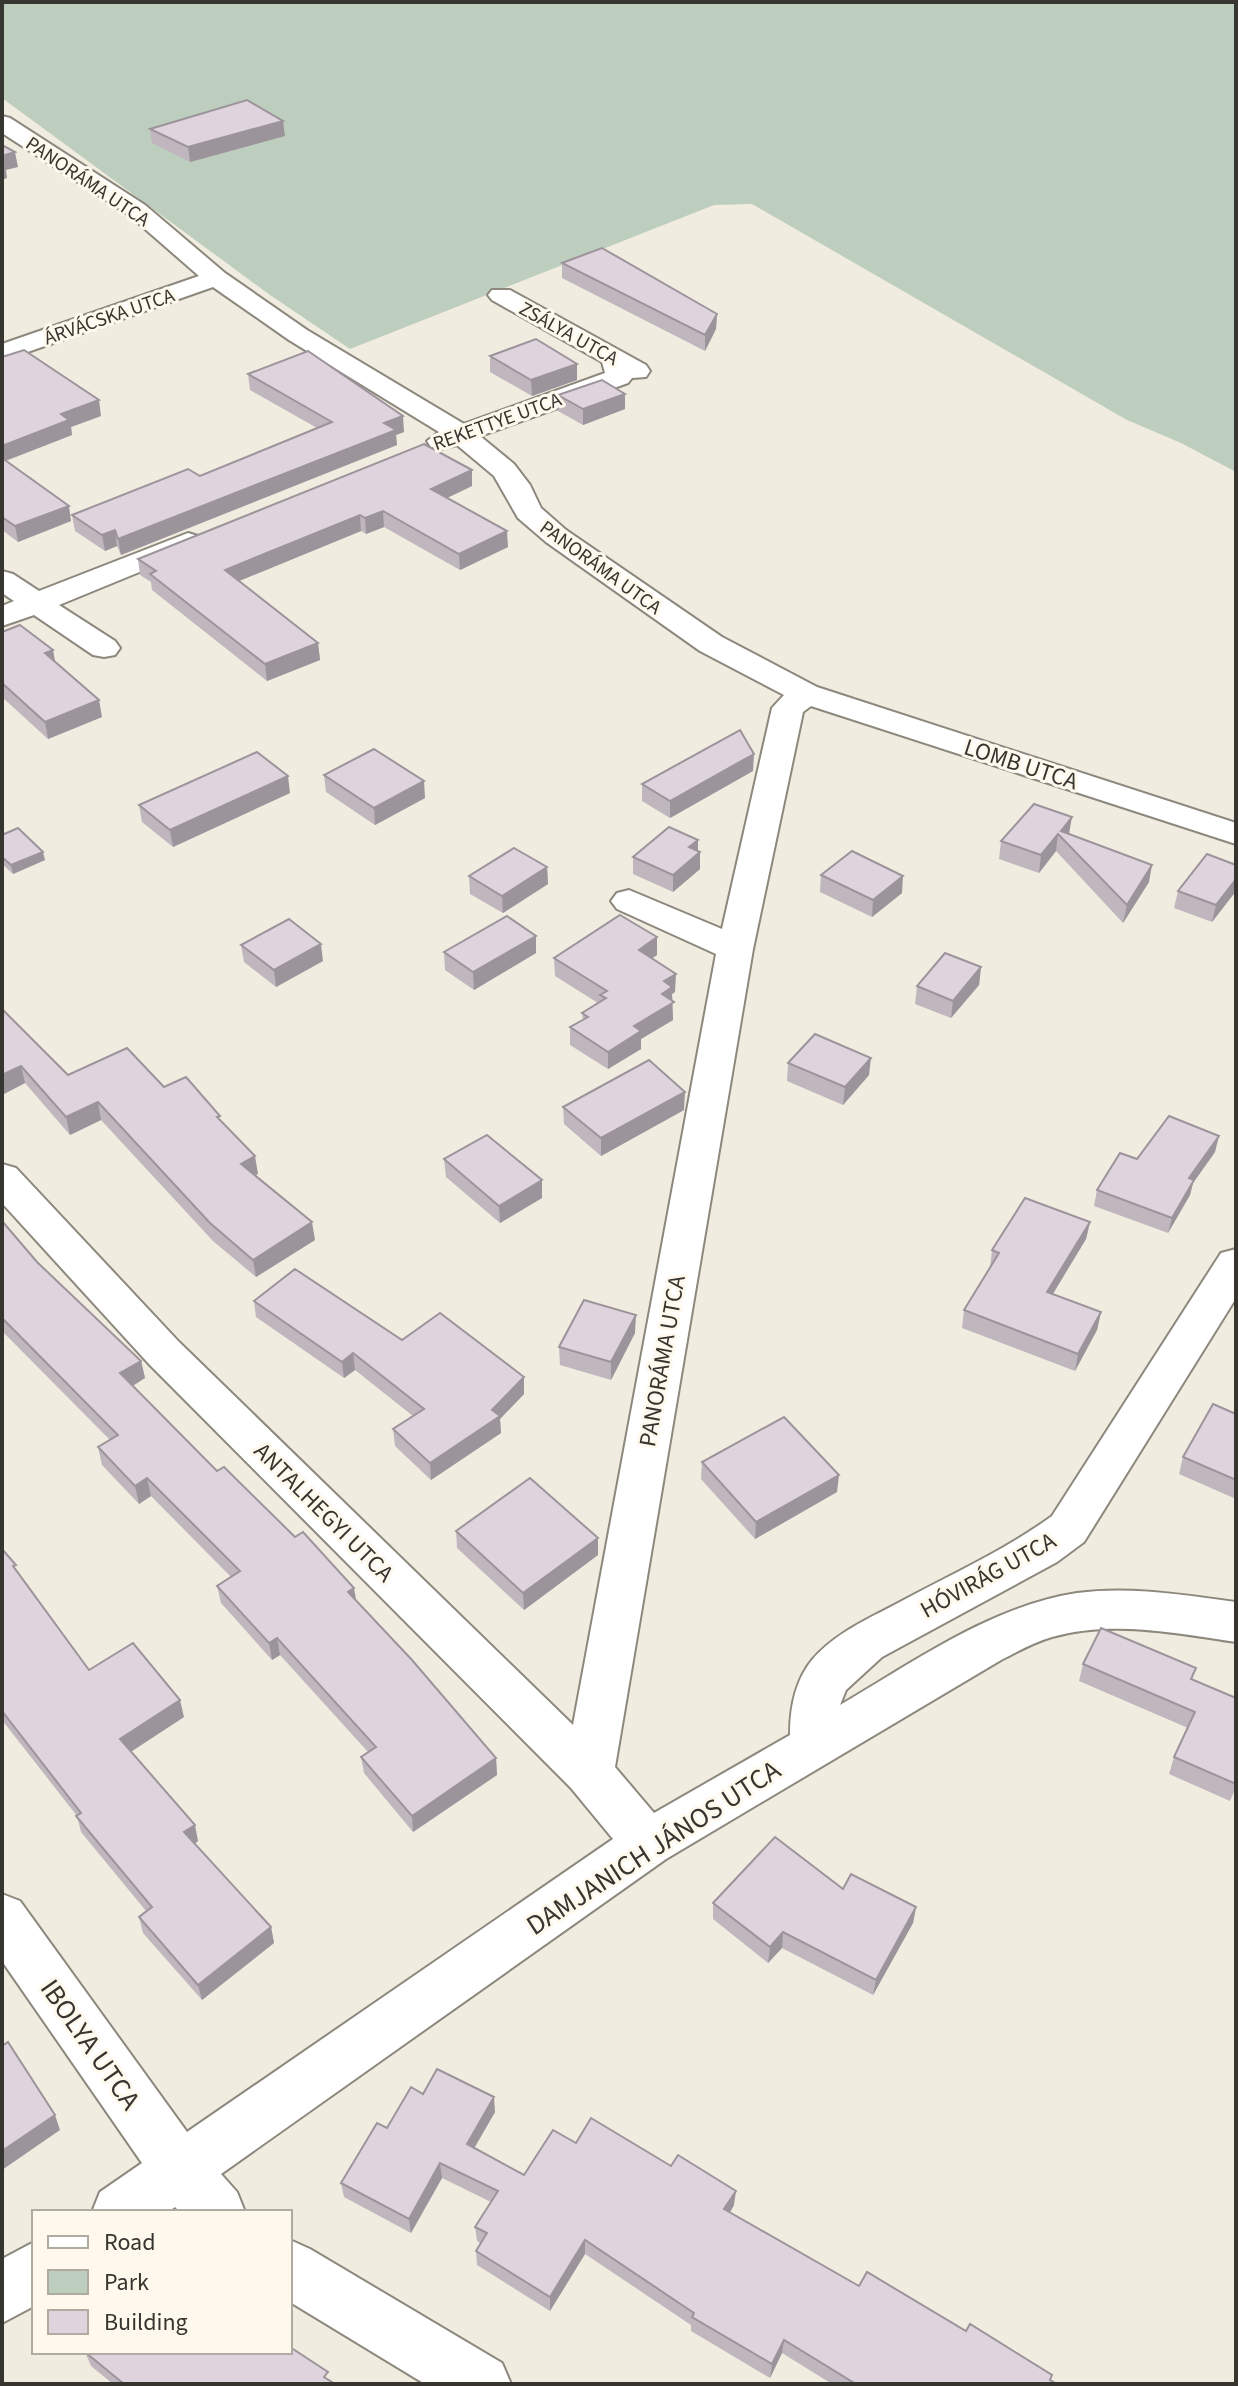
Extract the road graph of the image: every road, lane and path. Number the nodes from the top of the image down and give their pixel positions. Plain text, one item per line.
1 (2, 123) edge
2 (216, 278) junction
3 (501, 295) dead end
4 (2, 353) edge
5 (626, 365) joint
6 (460, 433) junction
7 (416, 451) edge
8 (210, 533) edge
9 (2, 580) edge
10 (34, 604) junction
11 (2, 617) edge
12 (104, 648) dead end
13 (806, 694) junction
14 (1236, 834) edge
15 (629, 901) dead end
16 (735, 949) junction
17 (2, 1178) edge
18 (1236, 1264) edge
19 (1236, 1622) edge
20 (814, 1744) junction
21 (589, 1773) junction
22 (648, 1843) junction
23 (2, 1918) edge
24 (180, 2170) junction
25 (123, 2210) edge
26 (215, 2210) edge
27 (292, 2270) edge
28 (32, 2272) edge
29 (2, 2294) edge
30 (481, 2384) edge

1 - 2 street, PANORÁMA UTCA
2 - 4 street, ÁRVÁCSKA UTCA
2 - 6 street, PANORÁMA UTCA
3 - 5 street, ZSÁLYA UTCA
5 - 6 street, REKETTYE UTCA
6 - 7 street, REKETTYE UTCA
6 - 13 street, PANORÁMA UTCA
8 - 10 street
9 - 10 street
10 - 11 street
10 - 12 street
13 - 14 street, LOMB UTCA
13 - 16 street, PANORÁMA UTCA
15 - 16 street
16 - 21 street, PANORÁMA UTCA
17 - 21 street, ANTALHEGYI UTCA
18 - 20 street, HÓVIRÁG UTCA
19 - 20 street, DAMJANICH JÁNOS UTCA
20 - 22 street, DAMJANICH JÁNOS UTCA
21 - 22 street, ANTALHEGYI UTCA
22 - 24 street, DAMJANICH JÁNOS UTCA
23 - 24 street, IBOLYA UTCA
24 - 25 street, DAMJANICH JÁNOS UTCA
24 - 26 street, IBOLYA UTCA
27 - 30 street
28 - 29 street

